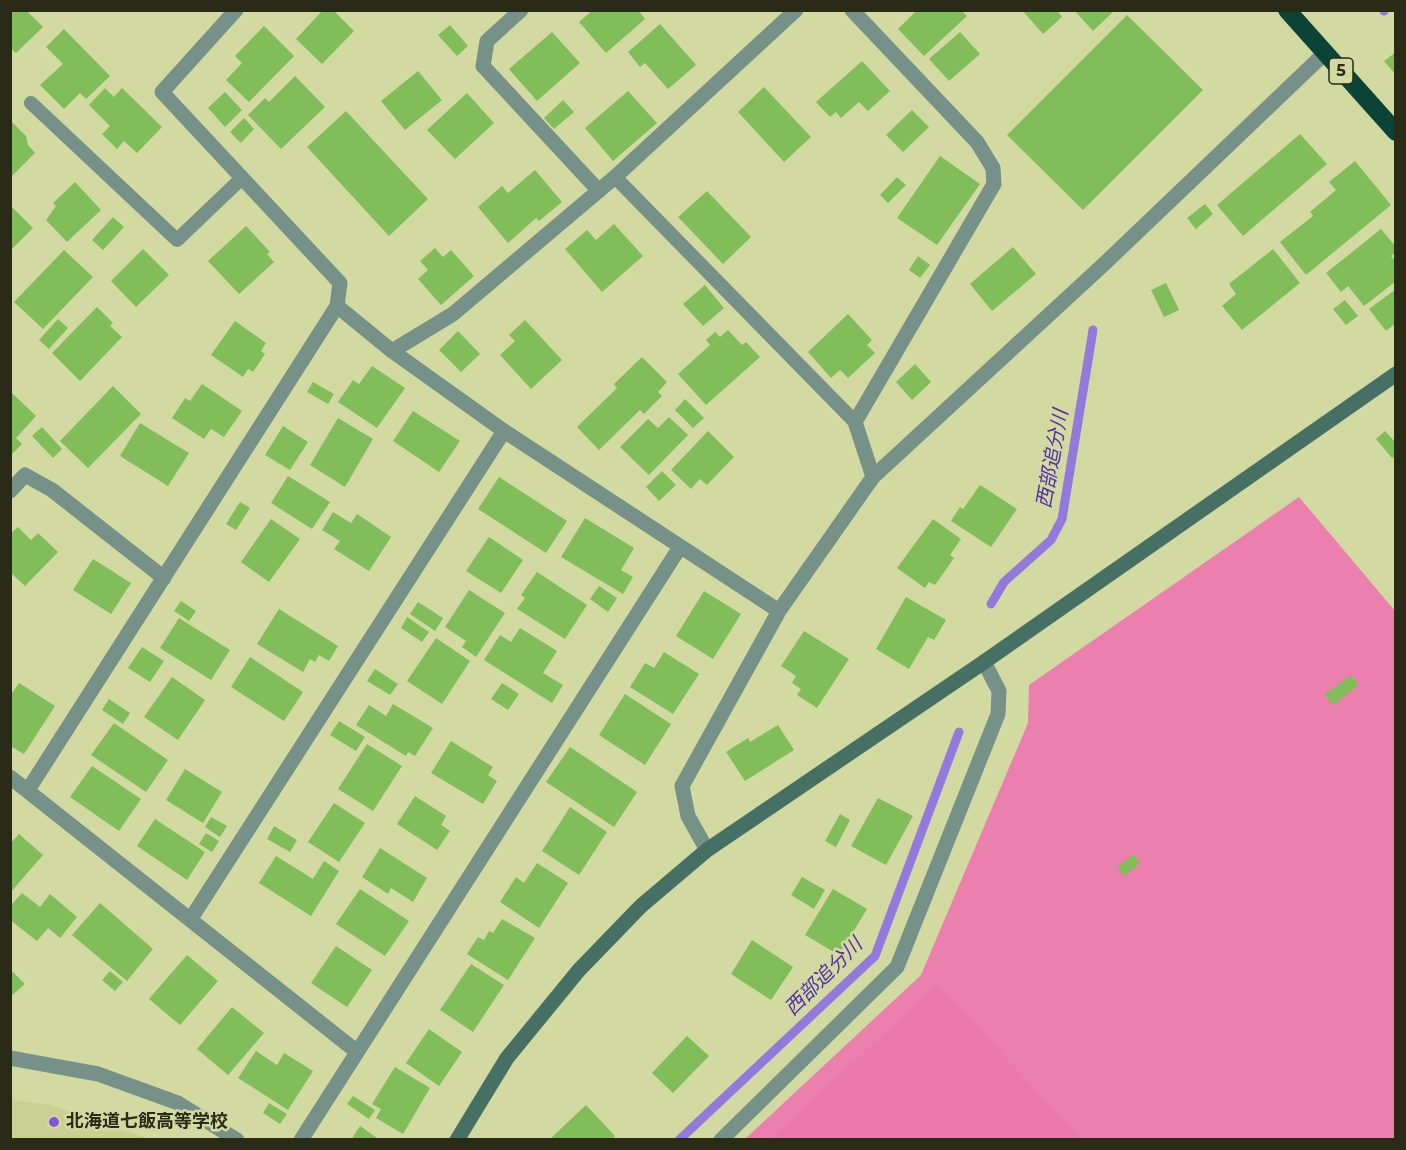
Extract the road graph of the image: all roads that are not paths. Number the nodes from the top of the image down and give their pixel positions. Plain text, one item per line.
1 (236, 10) edge
2 (521, 10) edge
3 (796, 10) edge
4 (852, 10) edge
5 (1287, 10) edge
6 (1325, 53) junction
7 (31, 103) dead end
8 (1395, 132) edge
9 (615, 177) junction
10 (242, 178) junction
11 (598, 191) junction
12 (337, 306) junction
13 (392, 351) junction
14 (1395, 374) edge
15 (855, 422) junction
16 (504, 431) junction
17 (873, 477) junction
18 (10, 491) edge
19 (680, 547) junction
20 (164, 578) junction
21 (779, 611) junction
22 (984, 662) junction
23 (10, 777) edge
24 (28, 790) junction
25 (707, 850) junction
26 (190, 920) junction
27 (356, 1051) junction
28 (10, 1058) edge
29 (237, 1140) edge
30 (301, 1140) edge
31 (457, 1140) edge
32 (721, 1140) edge

1 - 10 street
2 - 11 street
3 - 9 street
4 - 15 street
5 - 6 highway, 5
6 - 8 highway, 5
6 - 17 street
7 - 10 lane
9 - 11 street
9 - 15 lane
10 - 12 street
11 - 13 street
12 - 13 street
12 - 20 street
13 - 16 street
14 - 22 street
15 - 17 street
16 - 19 street
16 - 26 street
17 - 21 street
18 - 20 street
19 - 21 street
19 - 27 street
20 - 24 street
21 - 25 street
22 - 25 street
22 - 32 street
23 - 24 street
24 - 26 street
25 - 31 street
26 - 27 street
27 - 30 street
28 - 29 street

